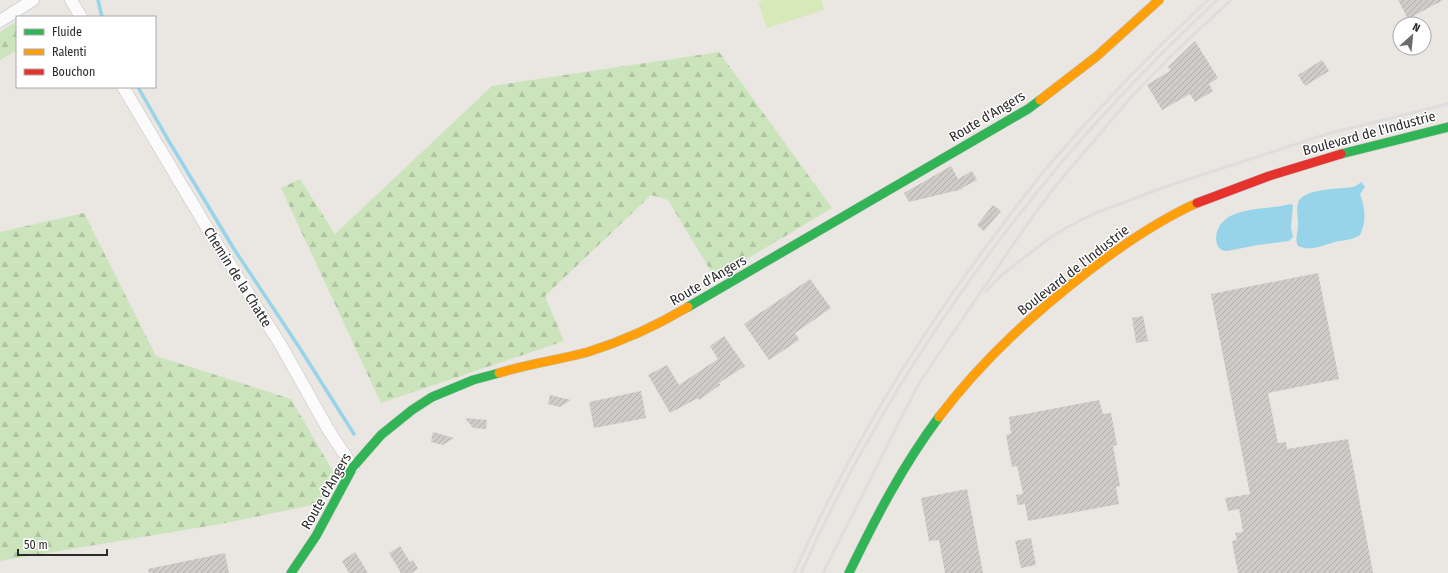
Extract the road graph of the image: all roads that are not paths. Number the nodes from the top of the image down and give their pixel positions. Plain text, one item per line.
1 (33, 0) edge
2 (71, 0) edge
3 (1159, 0) edge
4 (80, 16) edge
5 (0, 21) edge
6 (124, 88) edge
7 (1448, 127) edge
8 (353, 467) junction
9 (291, 573) edge
10 (849, 573) edge

1 - 5 street
2 - 4 street
3 - 8 street, Route d'Angers
6 - 8 street, Chemin de la Chatte
7 - 10 street, Boulevard de l'Industrie
8 - 9 street, Route d'Angers

